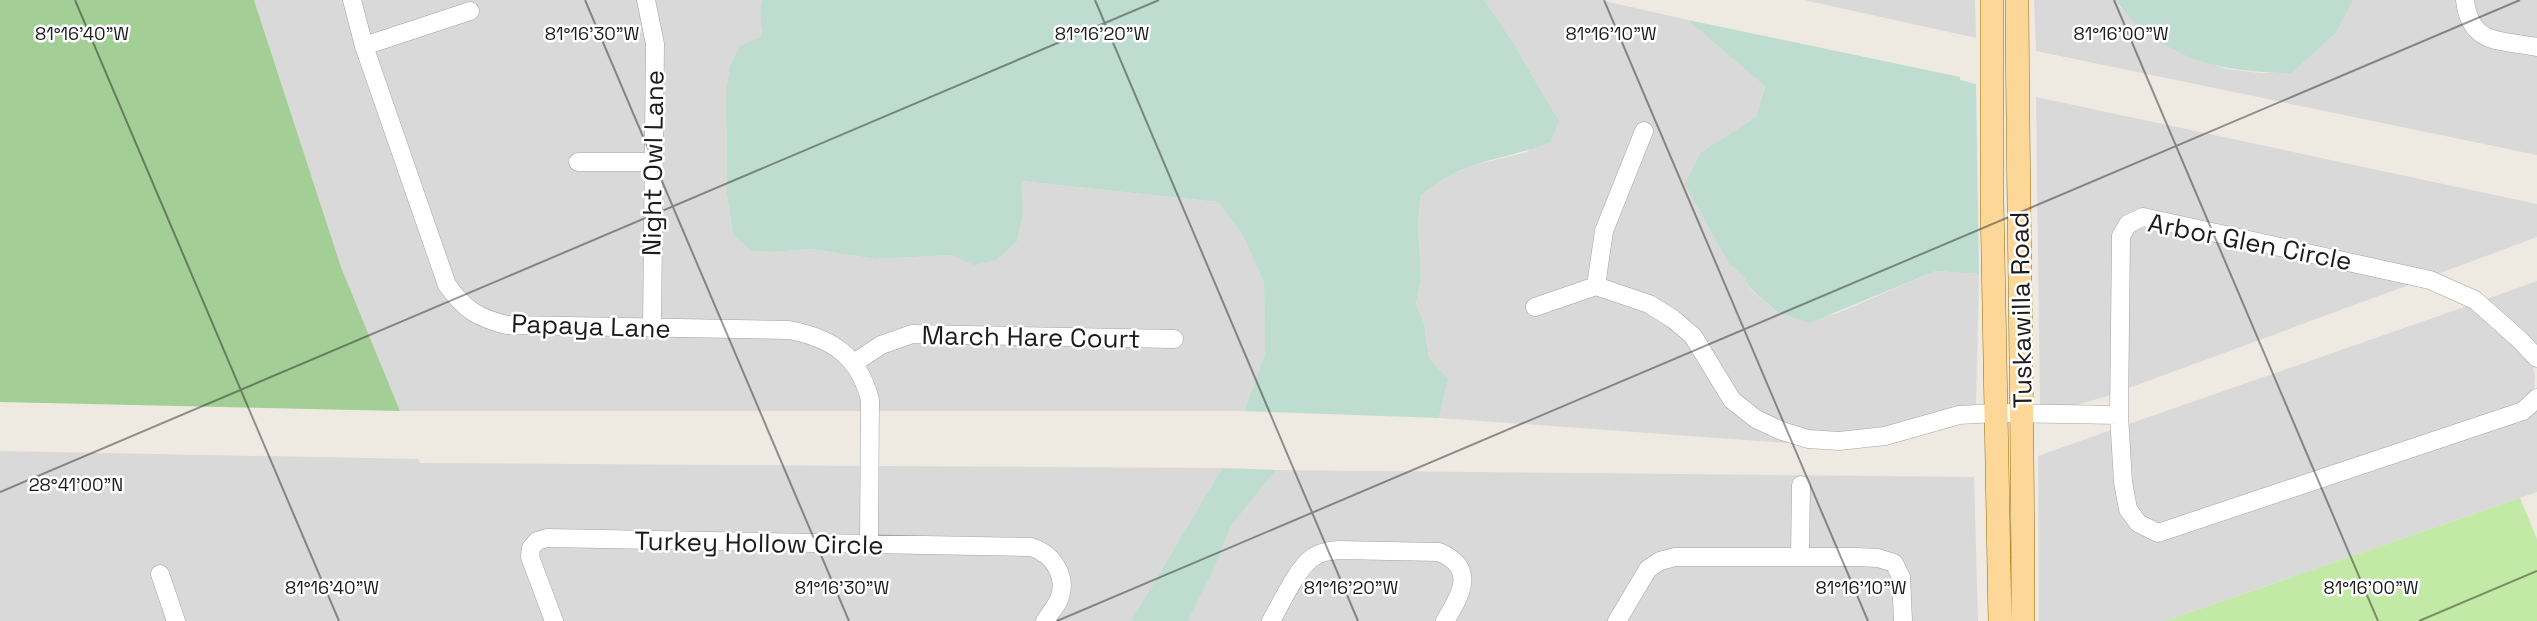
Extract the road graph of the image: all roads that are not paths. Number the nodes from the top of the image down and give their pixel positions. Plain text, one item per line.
1 (352, 0) edge
2 (646, 0) edge
3 (1992, 0) edge
4 (2017, 0) edge
5 (2465, 0) edge
6 (470, 11) dead end
7 (364, 46) junction
8 (2537, 47) edge
9 (1644, 131) dead end
10 (578, 162) dead end
11 (653, 162) junction
12 (1596, 286) junction
13 (1535, 307) dead end
14 (652, 328) junction
15 (1174, 339) dead end
16 (2537, 358) edge
17 (854, 363) junction
18 (2537, 398) edge
19 (1996, 413) junction
20 (2023, 414) junction
21 (2119, 415) junction
22 (1801, 485) dead end
23 (869, 545) junction
24 (1800, 557) junction
25 (160, 575) dead end
26 (176, 621) edge
27 (554, 621) edge
28 (1045, 621) edge
29 (1270, 621) edge
30 (1445, 621) edge
31 (1617, 621) edge
32 (1903, 621) edge
33 (2000, 621) edge
34 (2022, 621) edge

1 - 7 street, Papaya Lane
2 - 11 street, Night Owl Lane
3 - 19 main road, Tuskawilla Road
4 - 20 main road, Tuskawilla Road
5 - 8 street
6 - 7 street
7 - 14 street, Papaya Lane
9 - 12 street
10 - 11 street
11 - 14 street, Night Owl Lane
12 - 13 street
12 - 19 street
14 - 17 street, Papaya Lane
15 - 17 street, March Hare Court
16 - 21 street, Arbor Glen Circle
17 - 23 street, Papaya Lane
18 - 21 street, Arbor Glen Circle
19 - 20 street
19 - 33 main road, Tuskawilla Road
20 - 21 street
20 - 34 main road, Tuskawilla Road
22 - 24 street
23 - 27 street, Turkey Hollow Circle
23 - 28 street, Turkey Hollow Circle
24 - 31 street
24 - 32 street
25 - 26 street
29 - 30 street

